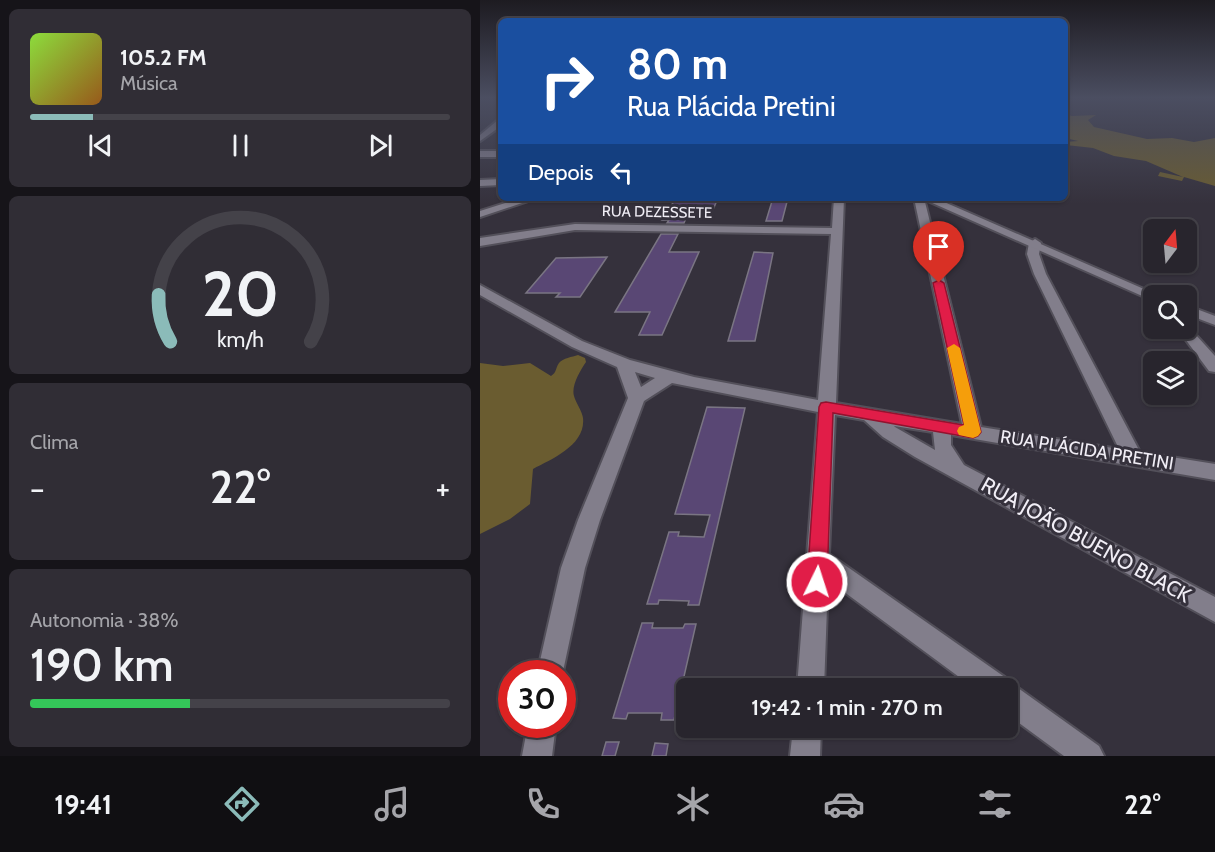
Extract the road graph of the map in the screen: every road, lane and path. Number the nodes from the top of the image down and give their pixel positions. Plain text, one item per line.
1 (480, 154) edge
2 (498, 154) edge
3 (498, 182) edge
4 (480, 183) edge
5 (498, 200) edge
6 (522, 201) edge
7 (838, 201) edge
8 (920, 201) edge
9 (933, 201) edge
10 (480, 205) edge
11 (480, 214) edge
12 (836, 231) junction
13 (515, 235) junction
14 (480, 242) edge
15 (1035, 243) junction
16 (480, 251) edge
17 (480, 289) edge
18 (1143, 291) edge
19 (1197, 314) edge
20 (1215, 321) edge
21 (1193, 339) edge
22 (624, 364) junction
23 (1215, 367) edge
24 (670, 376) junction
25 (637, 398) junction
26 (826, 407) junction
27 (869, 415) junction
28 (942, 427) junction
29 (973, 432) junction
30 (1133, 457) junction
31 (957, 469) junction
32 (1215, 471) edge
33 (819, 560) junction
34 (1215, 610) edge
35 (552, 660) edge
36 (811, 678) edge
37 (982, 678) edge
38 (1018, 705) edge
39 (540, 738) edge
40 (806, 738) edge
41 (537, 756) edge
42 (805, 756) edge
43 (1089, 756) edge

1 - 2 street
3 - 4 street
5 - 10 street
6 - 11 street
7 - 12 street
8 - 29 street
9 - 15 street
12 - 13 street, RUA DEZESSETE
12 - 26 street
13 - 14 street, RUA DEZESSETE
13 - 16 street, RUA DEZESSETE
15 - 18 street
15 - 30 street
17 - 22 street, RUA PLÁCIDA PRETINI
19 - 20 street
21 - 23 street
22 - 24 street, RUA PLÁCIDA PRETINI
22 - 25 street
24 - 25 street
24 - 26 street, RUA PLÁCIDA PRETINI
25 - 35 street
26 - 27 street, RUA PLÁCIDA PRETINI
26 - 33 street
27 - 28 street, RUA PLÁCIDA PRETINI
27 - 31 street, RUA JOÃO BUENO BLACK
28 - 29 street, RUA PLÁCIDA PRETINI
28 - 31 street
29 - 30 street, RUA PLÁCIDA PRETINI
30 - 32 street, RUA PLÁCIDA PRETINI
31 - 34 street, RUA JOÃO BUENO BLACK
33 - 36 street
33 - 37 street
38 - 43 street
39 - 41 street
40 - 42 street

